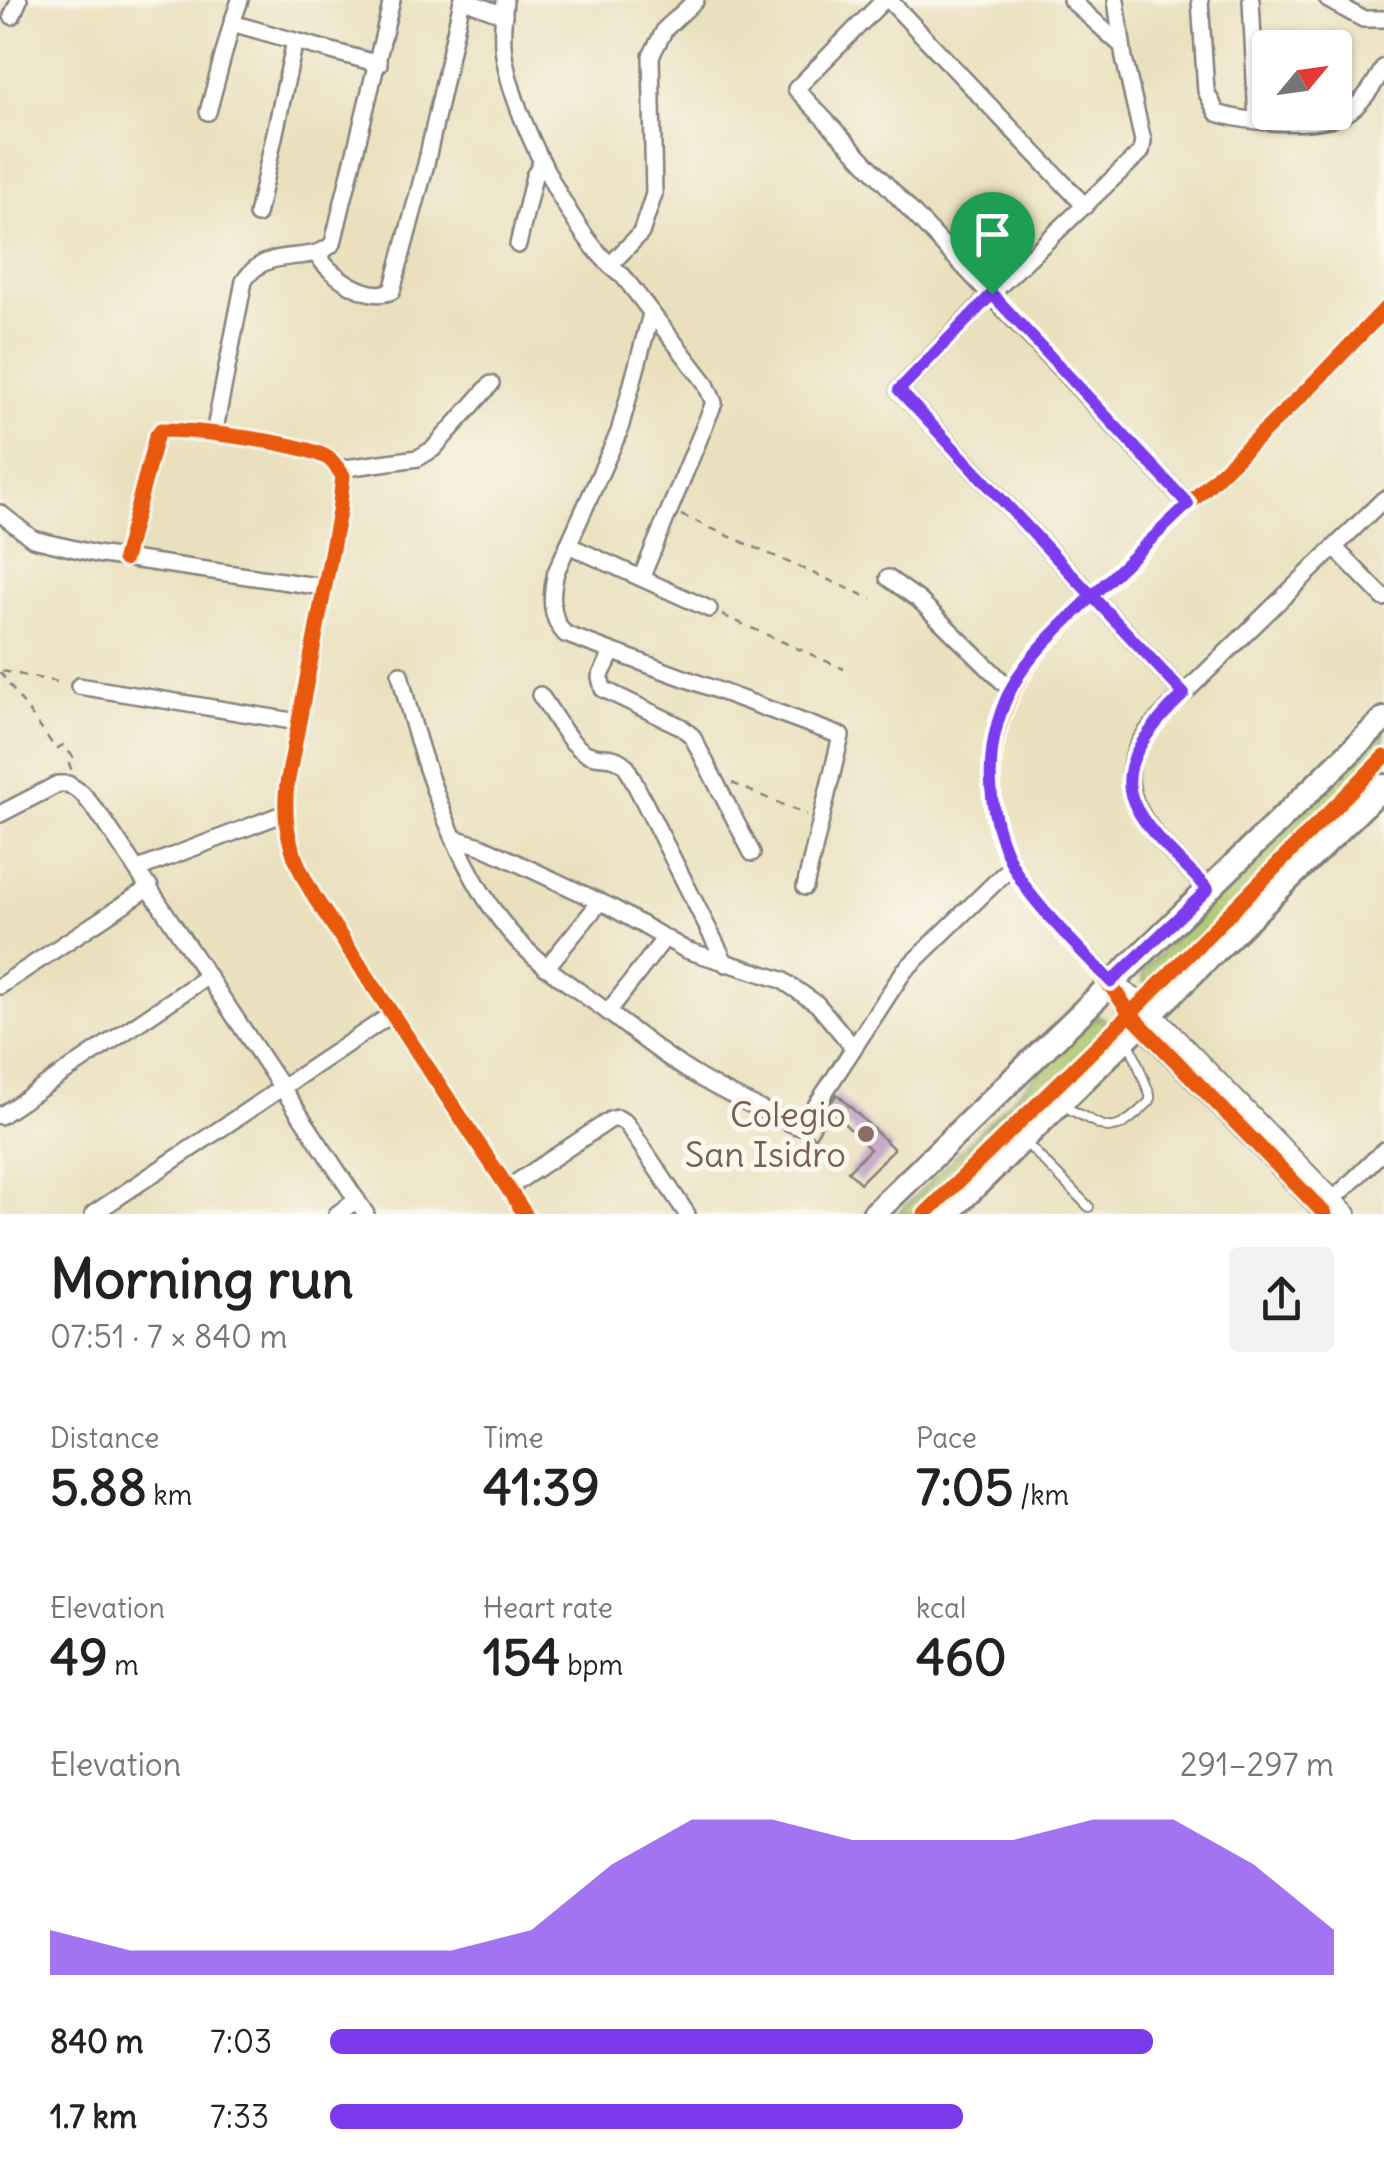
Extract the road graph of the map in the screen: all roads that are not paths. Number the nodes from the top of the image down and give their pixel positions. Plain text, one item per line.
1 (19, 0) edge
2 (240, 0) edge
3 (392, 0) edge
4 (463, 0) edge
5 (696, 0) edge
6 (886, 0) edge
7 (1071, 0) edge
8 (1116, 0) edge
9 (1200, 0) edge
10 (1251, 0) edge
11 (1328, 0) edge
12 (504, 7) edge
13 (12, 16) dead end
14 (1384, 20) edge
15 (232, 24) junction
16 (1253, 30) edge
17 (296, 41) junction
18 (1121, 45) junction
19 (379, 64) junction
20 (1384, 67) edge
21 (1352, 108) edge
22 (208, 112) dead end
23 (1252, 121) edge
24 (542, 162) junction
25 (1085, 206) junction
26 (257, 215) dead end
27 (518, 245) dead end
28 (317, 254) junction
29 (610, 265) junction
30 (992, 294) junction
31 (1384, 310) edge
32 (650, 314) junction
33 (491, 384) dead end
34 (214, 434) junction
35 (338, 469) junction
36 (1384, 499) edge
37 (1188, 504) junction
38 (0, 513) edge
39 (568, 544) junction
40 (1335, 548) junction
41 (124, 559) junction
42 (642, 576) junction
43 (888, 578) dead end
44 (323, 588) junction
45 (1092, 596) junction
46 (1384, 598) edge
47 (709, 609) road end
48 (612, 653) junction
49 (400, 674) dead end
50 (79, 686) road end
51 (1010, 690) junction
52 (1184, 694) junction
53 (540, 695) dead end
54 (1384, 718) edge
55 (298, 722) junction
56 (1384, 786) edge
57 (285, 813) junction
58 (0, 814) edge
59 (456, 839) junction
60 (752, 853) dead end
61 (1012, 866) junction
62 (138, 869) junction
63 (805, 887) dead end
64 (150, 888) junction
65 (1208, 889) junction
66 (600, 902) junction
67 (664, 939) junction
68 (726, 964) junction
69 (546, 968) junction
70 (208, 976) junction
71 (1111, 982) junction
72 (0, 986) edge
73 (608, 1012) junction
74 (392, 1014) junction
75 (1140, 1024) junction
76 (853, 1047) junction
77 (283, 1088) junction
78 (1059, 1104) junction
79 (0, 1116) edge
80 (1022, 1140) junction
81 (1384, 1150) edge
82 (508, 1188) junction
83 (362, 1207) edge
84 (1089, 1207) dead end
85 (1325, 1210) edge
86 (93, 1214) edge
87 (337, 1214) edge
88 (525, 1214) edge
89 (687, 1214) edge
90 (874, 1214) edge
91 (947, 1214) edge
92 (1347, 1214) edge

1 - 13 street
2 - 15 street
3 - 19 street
4 - 12 street
4 - 28 street
5 - 29 street
6 - 25 street
6 - 30 street
7 - 18 street
8 - 18 street
9 - 23 street
10 - 16 street
11 - 14 street
12 - 24 street
15 - 17 street
15 - 22 street
17 - 19 street
17 - 26 street
18 - 25 street
19 - 28 street
20 - 21 street
24 - 27 street
24 - 29 street
25 - 30 street
28 - 34 street
29 - 32 street
30 - 37 street
30 - 45 street
31 - 37 street
32 - 39 street
32 - 42 street
33 - 35 street
34 - 35 street
34 - 41 street
35 - 44 street
36 - 40 street
37 - 45 street
38 - 41 street
39 - 42 street
39 - 48 street
40 - 46 street
40 - 52 street
41 - 44 street
42 - 47 street
43 - 51 street
44 - 55 street
45 - 51 street
45 - 52 street
48 - 60 street
48 - 63 street
49 - 59 street
50 - 55 street
51 - 61 street
52 - 65 street
53 - 68 street
54 - 65 main road
55 - 57 street
56 - 75 main road
57 - 62 street
57 - 74 street
58 - 62 street
59 - 66 street
59 - 69 street
61 - 71 street
61 - 76 street
62 - 64 street
64 - 70 street
64 - 72 street
65 - 71 main road
66 - 67 street
66 - 69 street
67 - 68 street
67 - 73 street
68 - 76 street
69 - 73 street
70 - 77 street
70 - 79 street
71 - 75 street
71 - 90 main road
73 - 76 street
74 - 77 street
74 - 82 street
75 - 78 main road
75 - 78 lane
75 - 85 street
77 - 83 street
77 - 86 street
78 - 80 main road
80 - 84 lane
80 - 91 main road
81 - 85 street
82 - 88 street
82 - 89 street
83 - 87 street
85 - 92 street

